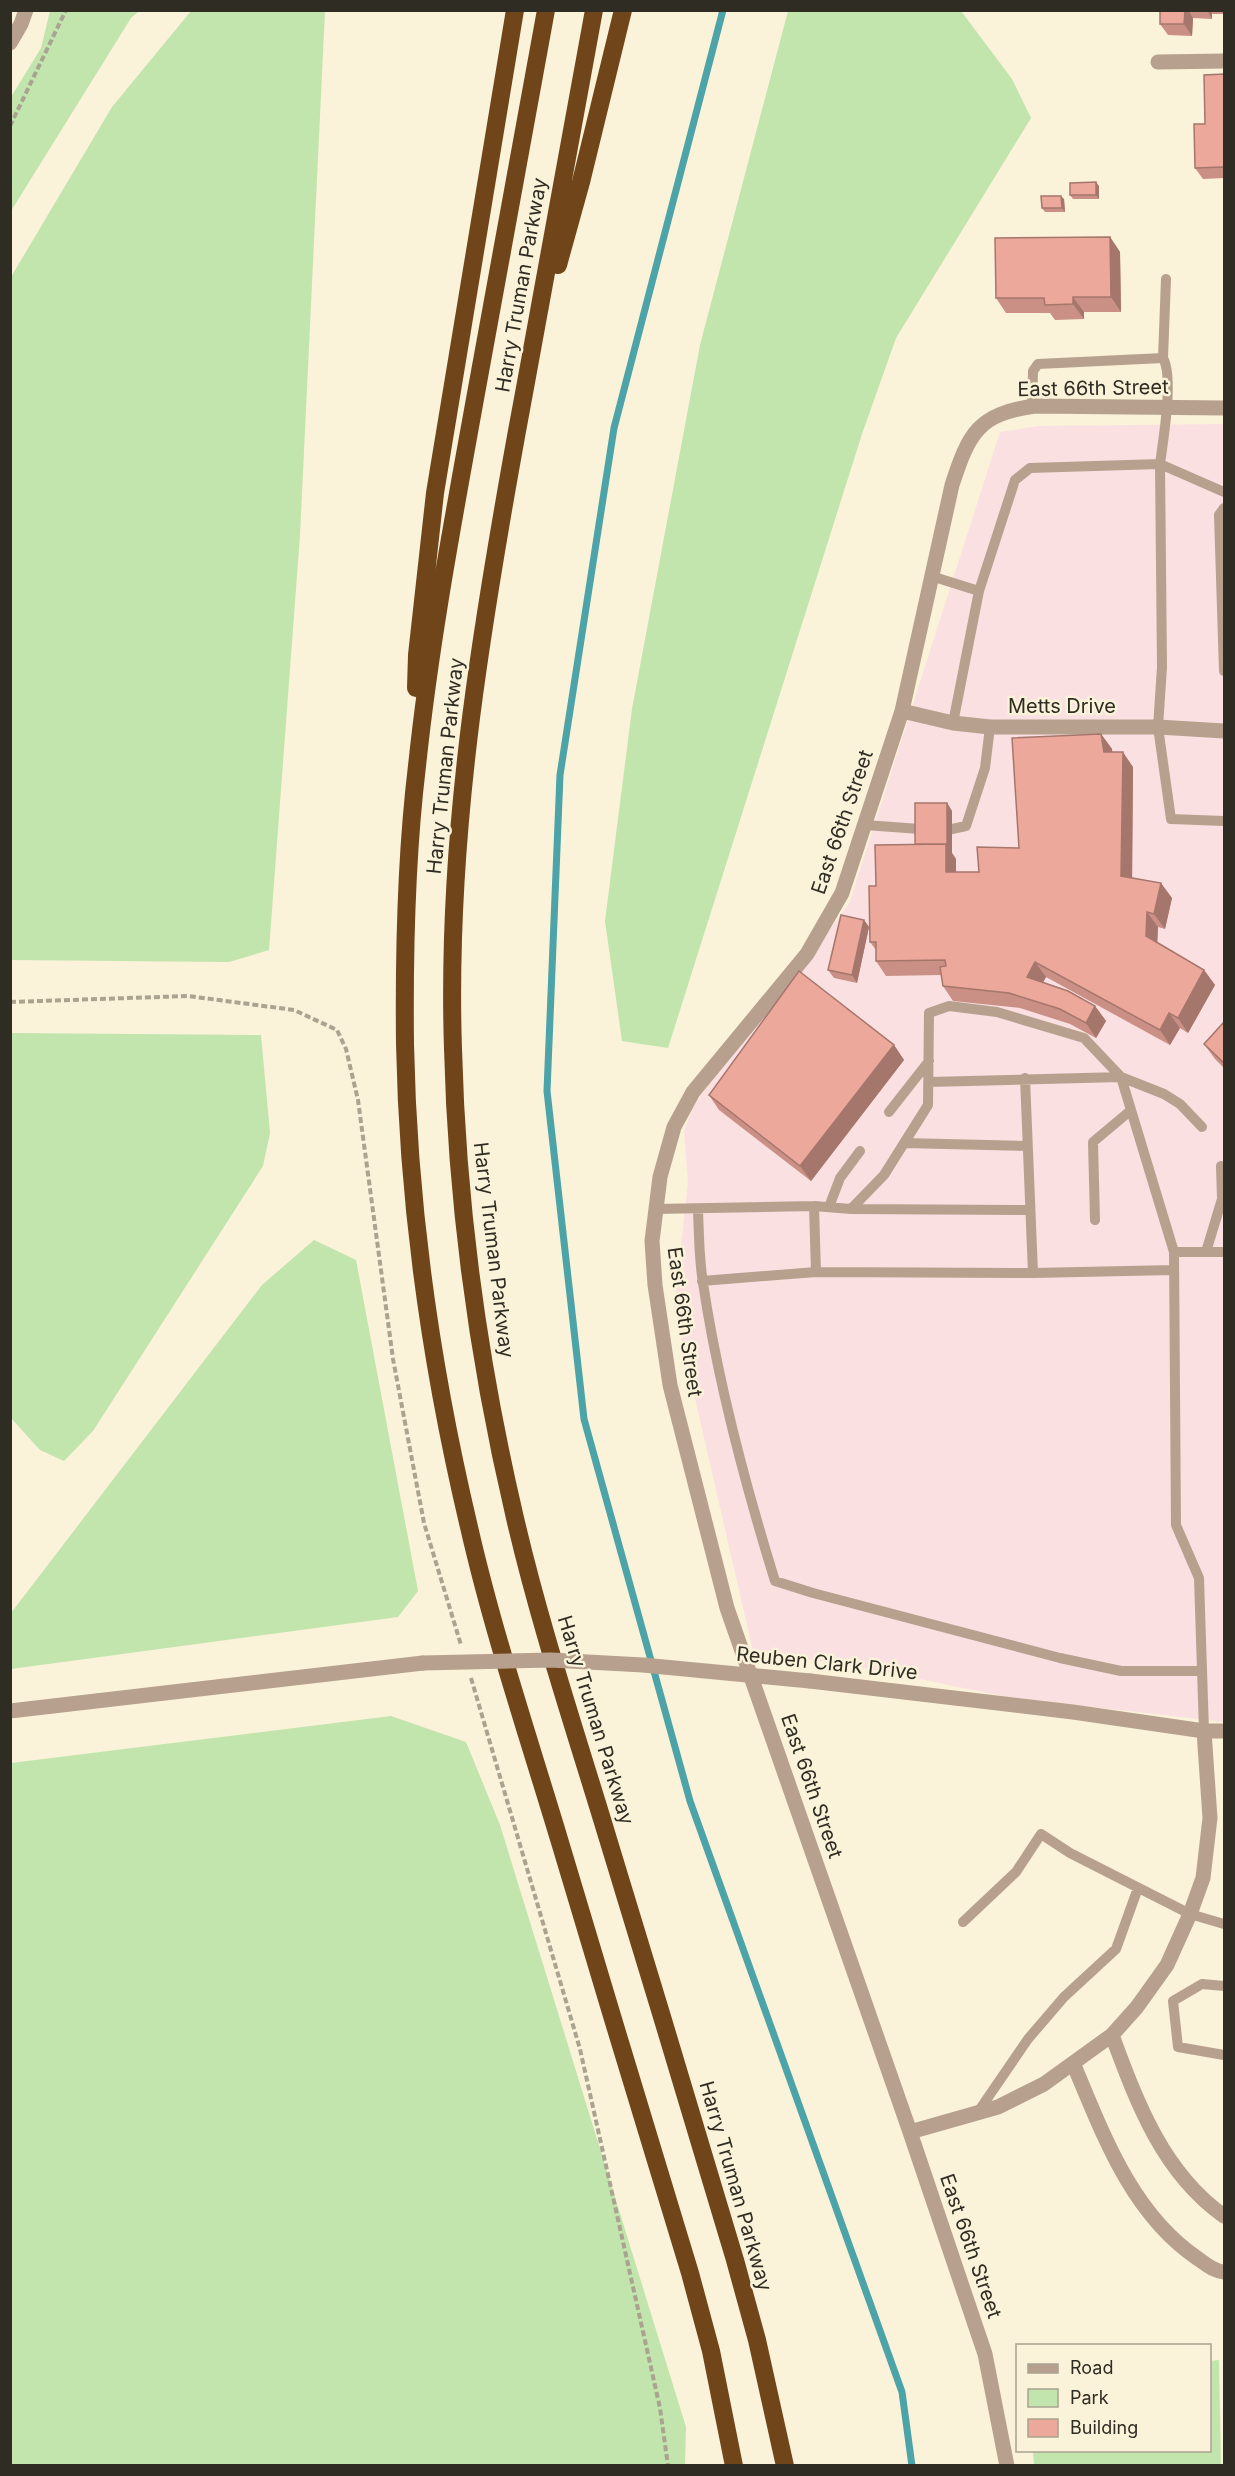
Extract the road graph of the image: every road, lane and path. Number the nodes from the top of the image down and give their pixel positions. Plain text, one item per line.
1 (26, 10) edge
2 (66, 10) edge
3 (515, 10) edge
4 (546, 10) edge
5 (594, 10) edge
6 (623, 10) edge
7 (12, 38) edge
8 (1224, 61) edge
9 (1158, 62) dead end
10 (10, 126) edge
11 (1166, 279) dead end
12 (1164, 358) junction
13 (528, 371) junction
14 (1032, 407) junction
15 (1167, 408) junction
16 (1224, 408) edge
17 (1160, 464) junction
18 (1224, 492) edge
19 (1224, 508) edge
20 (931, 576) junction
21 (980, 591) junction
22 (1224, 671) edge
23 (902, 711) junction
24 (953, 723) junction
25 (990, 727) junction
26 (1158, 727) junction
27 (1224, 730) edge
28 (1224, 821) edge
29 (866, 825) junction
30 (920, 829) edge
31 (952, 829) dead end
32 (408, 891) junction
33 (10, 1002) edge
34 (929, 1061) junction
35 (1121, 1077) junction
36 (1025, 1078) junction
37 (929, 1082) junction
38 (1130, 1111) junction
39 (889, 1112) dead end
40 (1202, 1127) dead end
41 (904, 1143) junction
42 (1027, 1146) junction
43 (860, 1151) dead end
44 (1221, 1166) dead end
45 (814, 1206) junction
46 (829, 1207) junction
47 (655, 1209) junction
48 (851, 1209) junction
49 (698, 1210) junction
50 (1030, 1210) junction
51 (1095, 1220) dead end
52 (1174, 1252) junction
53 (1206, 1252) junction
54 (1224, 1252) edge
55 (1173, 1270) junction
56 (816, 1272) junction
57 (1033, 1273) junction
58 (702, 1281) junction
59 (462, 1647) dead end
60 (468, 1670) dead end
61 (1202, 1671) junction
62 (10, 1711) edge
63 (1204, 1731) junction
64 (1224, 1731) edge
65 (1138, 1888) junction
66 (1190, 1914) junction
67 (963, 1922) dead end
68 (1224, 1924) edge
69 (1224, 1986) edge
70 (1112, 2036) junction
71 (1224, 2055) edge
72 (1073, 2063) junction
73 (978, 2112) junction
74 (910, 2132) junction
75 (1224, 2216) edge
76 (1224, 2272) edge
77 (785, 2462) edge
78 (668, 2466) edge
79 (734, 2466) edge
80 (1007, 2466) edge

1 - 7 street
2 - 10 path
3 - 32 highway
4 - 32 highway, Harry Truman Parkway
5 - 13 highway, Harry Truman Parkway
6 - 13 highway
8 - 9 street
11 - 12 lane
12 - 14 lane
12 - 15 lane
13 - 77 highway, Harry Truman Parkway
14 - 15 street, East 66th Street
14 - 20 street, East 66th Street
15 - 16 street, East 66th Street
15 - 17 lane
17 - 18 lane
17 - 21 lane
17 - 26 lane
19 - 22 lane
20 - 21 lane
20 - 23 street, East 66th Street
21 - 24 lane
23 - 24 street, Metts Drive
23 - 29 street, East 66th Street
24 - 25 street, Metts Drive
25 - 26 street, Metts Drive
25 - 31 lane
26 - 27 street, Metts Drive
26 - 28 lane
29 - 30 lane
29 - 47 street, East 66th Street
32 - 79 highway, Harry Truman Parkway
33 - 59 path
34 - 35 lane
34 - 37 lane
34 - 39 lane
35 - 36 lane
35 - 38 lane
35 - 40 lane
36 - 37 lane
36 - 42 lane
37 - 41 lane
38 - 51 lane
38 - 52 lane
41 - 42 lane
41 - 48 lane
42 - 50 lane
43 - 46 lane
44 - 53 lane
45 - 46 lane
45 - 49 lane
45 - 56 lane
46 - 48 lane
47 - 49 lane
47 - 74 street, East 66th Street
48 - 50 lane
49 - 58 lane
50 - 57 lane
52 - 53 lane
52 - 55 lane
53 - 54 lane
55 - 57 lane
55 - 61 lane
56 - 57 lane
56 - 58 lane
58 - 61 lane
60 - 78 path
61 - 63 lane
62 - 63 street, Reuben Clark Drive, bridge
63 - 64 street, Reuben Clark Drive
63 - 66 street
65 - 66 lane
65 - 67 lane
65 - 73 lane
66 - 68 lane
66 - 70 street
69 - 71 lane
70 - 72 street
70 - 75 street
72 - 73 street
72 - 76 street
73 - 74 street
74 - 80 street, East 66th Street

